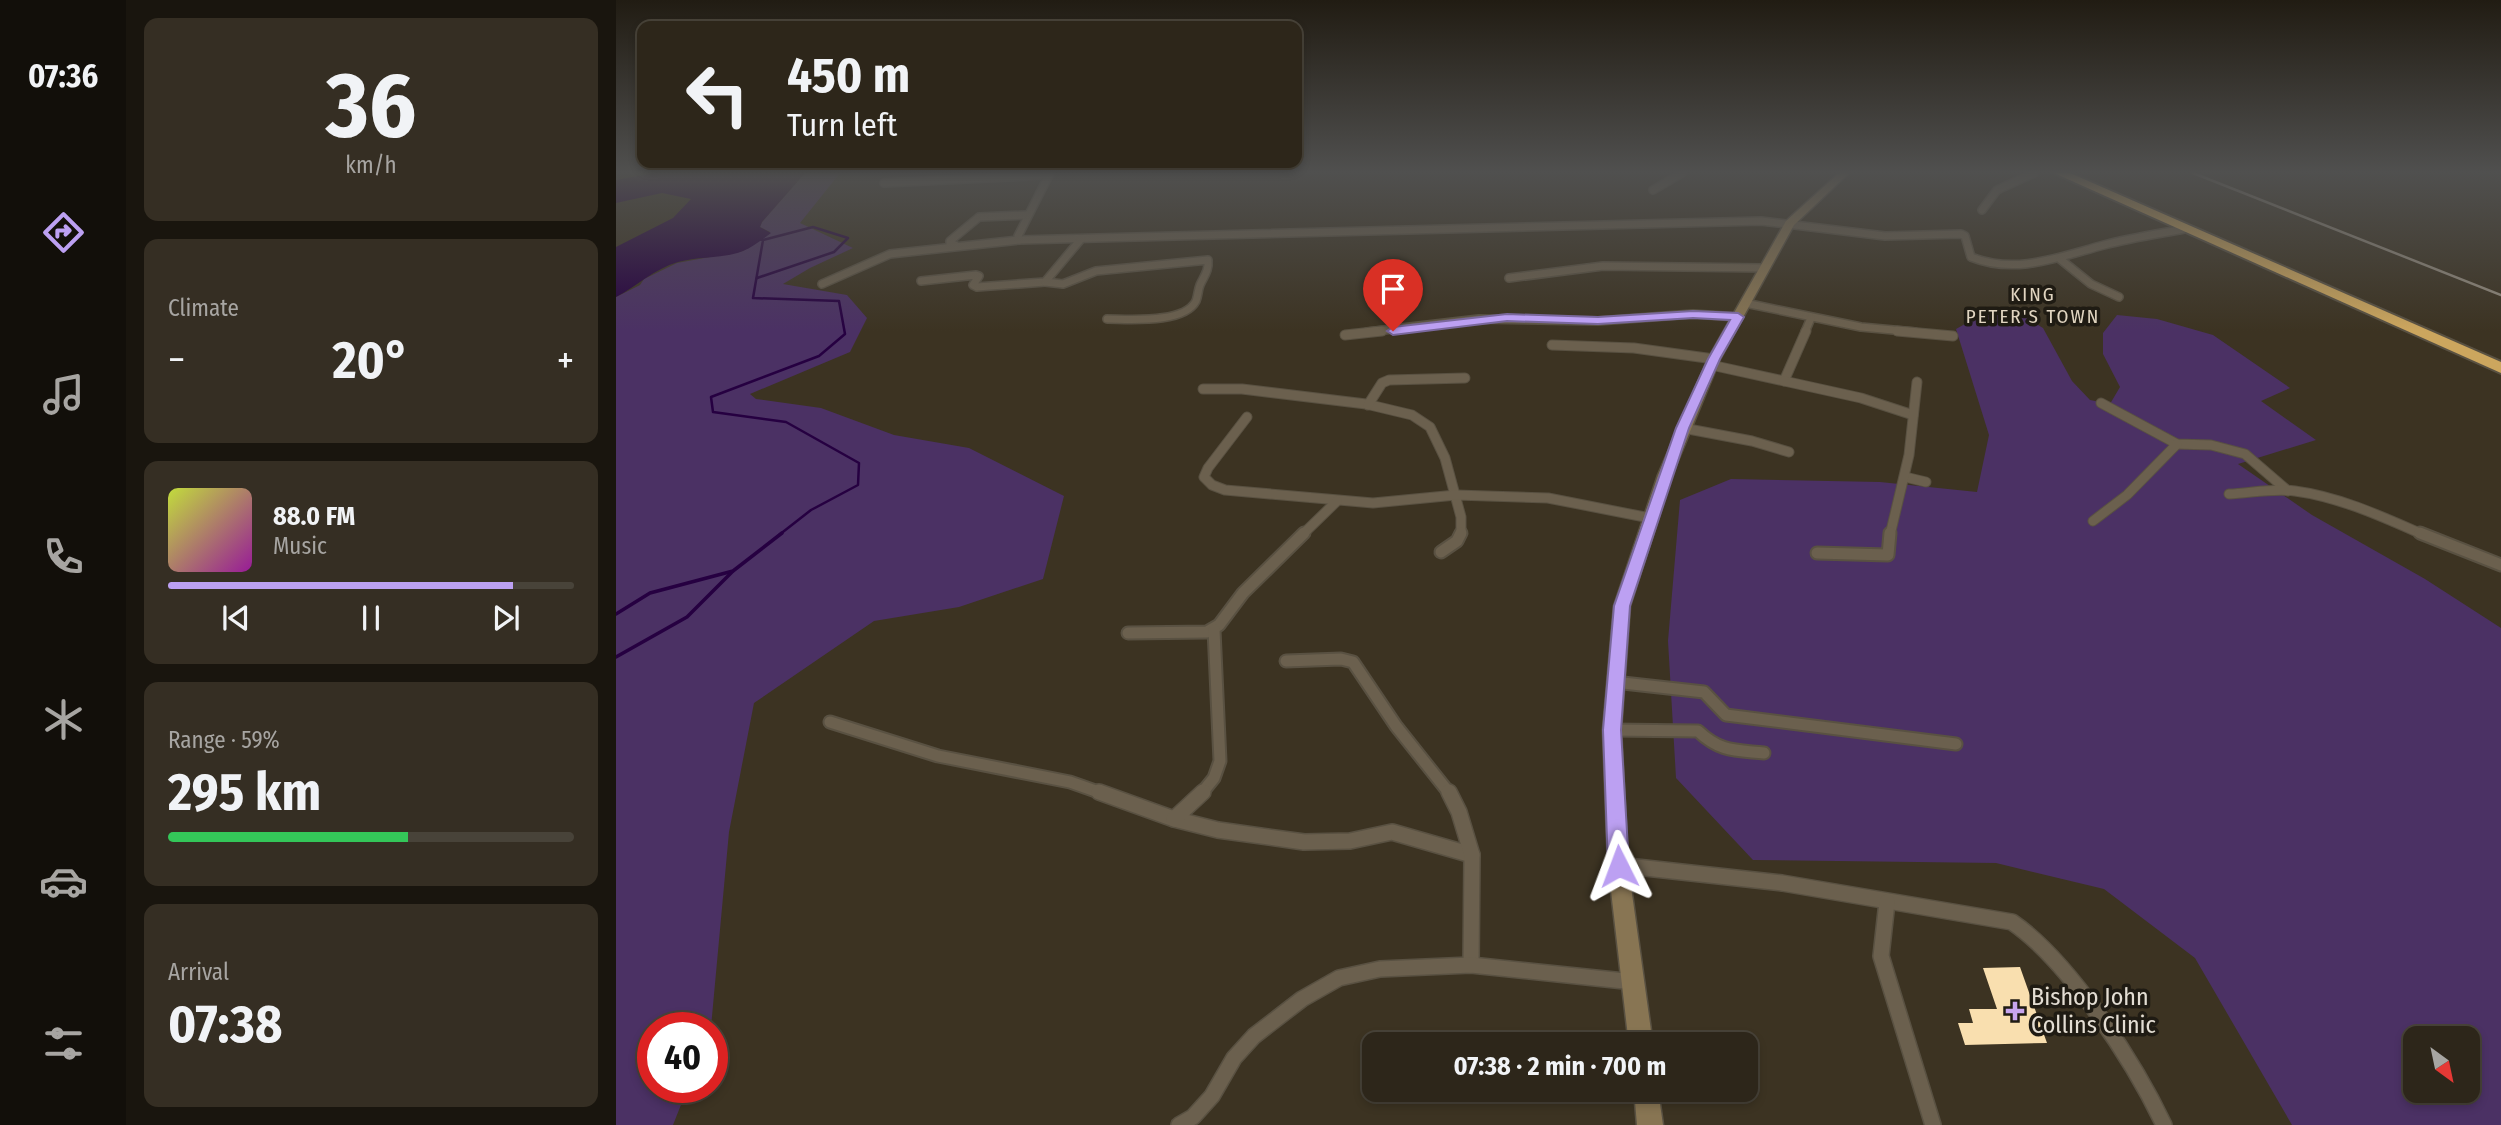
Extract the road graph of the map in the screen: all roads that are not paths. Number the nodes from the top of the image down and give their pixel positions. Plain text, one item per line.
1 (969, 226) edge
2 (1022, 226) edge
3 (1652, 226) edge
4 (1789, 226) edge
5 (1808, 226) edge
6 (2176, 226) edge
7 (2184, 229) junction
8 (1081, 239) junction
9 (1019, 240) junction
10 (955, 245) junction
11 (2060, 259) junction
12 (1764, 268) junction
13 (1509, 278) dead end
14 (921, 281) dead end
15 (1045, 282) junction
16 (822, 284) dead end
17 (2119, 297) dead end
18 (1742, 310) junction
19 (1811, 318) junction
20 (1107, 319) dead end
21 (1345, 335) dead end
22 (1953, 336) dead end
23 (1552, 345) dead end
24 (1713, 362) junction
25 (2501, 368) edge
26 (1465, 378) dead end
27 (1784, 381) junction
28 (1917, 382) dead end
29 (1203, 389) dead end
30 (2102, 403) dead end
31 (1368, 405) junction
32 (1913, 415) junction
33 (1247, 417) dead end
34 (1683, 428) junction
35 (2177, 444) junction
36 (1789, 453) dead end
37 (1905, 477) junction
38 (1926, 482) dead end
39 (2288, 491) junction
40 (1456, 495) junction
41 (2229, 495) dead end
42 (1337, 501) junction
43 (1650, 518) junction
44 (2093, 521) dead end
45 (1441, 552) dead end
46 (1817, 553) dead end
47 (2501, 565) edge
48 (1214, 629) junction
49 (1128, 634) dead end
50 (1286, 661) dead end
51 (1614, 682) junction
52 (830, 722) dead end
53 (1612, 730) junction
54 (1956, 744) dead end
55 (1764, 753) dead end
56 (1174, 819) junction
57 (1472, 855) junction
58 (1619, 866) junction
59 (1887, 902) junction
60 (1471, 965) junction
61 (1634, 982) junction
62 (1640, 1032) edge
63 (1647, 1102) edge
64 (1179, 1125) edge
65 (1650, 1125) edge
66 (1933, 1125) edge
67 (2164, 1125) edge

1 - 10 street
2 - 9 street
3 - 8 street
4 - 12 street
5 - 11 street
6 - 7 highway
7 - 11 street
7 - 25 highway
8 - 9 street
8 - 15 street
9 - 10 street
10 - 16 street
11 - 17 street
12 - 13 street
12 - 18 street
14 - 15 street
15 - 20 street
18 - 19 street
18 - 21 street
18 - 24 street
19 - 22 street
19 - 27 street
23 - 24 street
24 - 27 street
24 - 34 street
26 - 31 street
27 - 32 street
28 - 32 street
29 - 31 street
30 - 35 street
31 - 40 street
32 - 37 street
33 - 42 street
34 - 36 street
34 - 43 street
35 - 39 street
35 - 44 street
37 - 38 street
37 - 46 street
39 - 41 street
39 - 47 street
40 - 42 street
40 - 43 street
40 - 45 street
42 - 48 street
43 - 51 street
48 - 49 street
48 - 56 street
50 - 57 street
51 - 53 street
51 - 54 street
52 - 56 street
53 - 55 street
53 - 58 street
56 - 57 street
57 - 60 street
58 - 59 street
58 - 61 street
59 - 66 street
59 - 67 street
60 - 61 street
60 - 64 street
61 - 62 street
63 - 65 street

